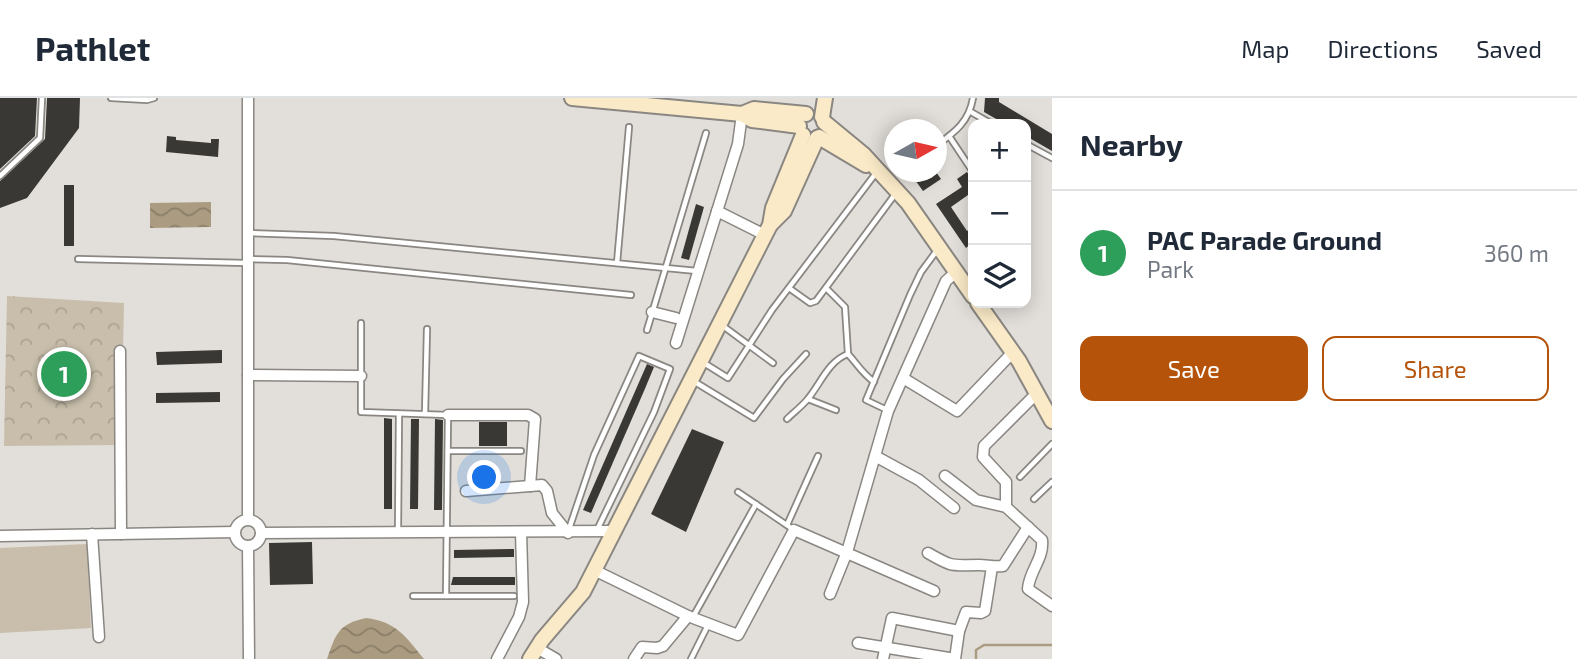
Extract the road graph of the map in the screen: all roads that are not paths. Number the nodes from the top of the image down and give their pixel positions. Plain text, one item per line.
1 (42, 98) edge
2 (111, 98) edge
3 (154, 98) edge
4 (248, 98) edge
5 (572, 98) edge
6 (817, 98) edge
7 (825, 98) edge
8 (973, 98) edge
9 (682, 103) edge
10 (971, 112) junction
11 (741, 114) junction
12 (983, 119) edge
13 (812, 125) junction
14 (629, 127) dead end
15 (706, 133) dead end
16 (949, 136) joint
17 (1031, 147) edge
18 (1052, 159) edge
19 (968, 164) edge
20 (877, 171) junction
21 (0, 176) edge
22 (897, 192) junction
23 (717, 211) junction
24 (767, 230) junction
25 (248, 233) junction
26 (939, 248) junction
27 (78, 259) dead end
28 (248, 261) junction
29 (617, 262) junction
30 (665, 267) junction
31 (699, 271) junction
32 (956, 272) junction
33 (789, 288) junction
34 (826, 288) junction
35 (968, 289) edge
36 (631, 295) dead end
37 (982, 308) edge
38 (652, 312) junction
39 (676, 318) dead end
40 (361, 323) dead end
41 (719, 323) junction
42 (427, 329) dead end
43 (647, 330) dead end
44 (676, 343) dead end
45 (750, 345) junction
46 (120, 351) dead end
47 (1013, 352) junction
48 (806, 354) dead end
49 (848, 354) junction
50 (701, 361) junction
51 (772, 363) dead end
52 (248, 375) junction
53 (361, 376) junction
54 (903, 378) junction
55 (691, 380) junction
56 (874, 382) junction
57 (1037, 393) junction
58 (808, 399) junction
59 (836, 410) dead end
60 (888, 411) junction
61 (399, 414) junction
62 (425, 414) junction
63 (448, 415) junction
64 (787, 419) dead end
65 (1052, 421) edge
66 (1052, 444) edge
67 (448, 451) junction
68 (521, 451) dead end
69 (818, 456) dead end
70 (874, 456) junction
71 (945, 476) dead end
72 (1020, 477) dead end
73 (1052, 482) edge
74 (530, 486) junction
75 (466, 491) dead end
76 (738, 492) dead end
77 (1034, 499) dead end
78 (756, 504) junction
79 (1006, 507) junction
80 (954, 508) dead end
81 (248, 520) junction
82 (1028, 527) junction
83 (791, 528) junction
84 (596, 531) junction
85 (614, 531) junction
86 (234, 532) junction
87 (398, 532) junction
88 (447, 532) junction
89 (522, 532) junction
90 (261, 533) junction
91 (568, 533) junction
92 (92, 534) junction
93 (121, 534) junction
94 (0, 536) edge
95 (248, 546) junction
96 (847, 552) junction
97 (928, 554) dead end
98 (992, 566) junction
99 (594, 569) junction
100 (934, 591) dead end
101 (830, 594) dead end
102 (413, 596) dead end
103 (446, 596) junction
104 (514, 596) dead end
105 (1052, 606) edge
106 (690, 617) junction
107 (708, 624) junction
108 (959, 631) junction
109 (99, 637) dead end
110 (858, 643) dead end
111 (885, 647) junction
112 (534, 654) edge
113 (249, 659) edge
114 (497, 659) edge
115 (556, 659) edge
116 (634, 659) edge
117 (691, 659) edge
118 (883, 659) edge

1 - 21 lane
2 - 3 lane
4 - 25 street
5 - 9 street
6 - 13 street
7 - 13 street
8 - 10 lane
9 - 11 street
10 - 12 lane
10 - 16 lane
11 - 13 street
11 - 23 street
13 - 20 street
13 - 24 street
14 - 29 lane
15 - 30 lane
16 - 19 lane
17 - 18 lane
20 - 22 street
20 - 33 lane
22 - 26 street
22 - 34 lane
23 - 24 street
23 - 31 street
24 - 41 street
25 - 28 street
25 - 29 lane
26 - 32 street
26 - 56 lane
27 - 28 lane
28 - 36 lane
28 - 52 street
29 - 30 lane
30 - 31 lane
30 - 38 lane
31 - 44 street
32 - 35 street
32 - 54 street
33 - 34 lane
33 - 45 lane
34 - 49 lane
37 - 47 street
38 - 39 street
38 - 43 lane
40 - 53 lane
41 - 45 lane
41 - 50 street
42 - 62 lane
45 - 50 lane
45 - 51 lane
46 - 93 street
47 - 54 street
47 - 57 street
48 - 55 lane
49 - 56 lane
49 - 58 lane
50 - 55 street
52 - 53 street
52 - 81 street
53 - 61 lane
54 - 60 street
55 - 85 street
56 - 60 lane
57 - 65 street
57 - 79 street
58 - 59 lane
58 - 64 lane
60 - 70 street
61 - 62 lane
61 - 87 lane
62 - 63 lane
63 - 67 lane
63 - 74 street
66 - 72 lane
67 - 68 lane
67 - 88 lane
69 - 83 lane
70 - 80 street
70 - 96 street
71 - 79 street
73 - 77 lane
74 - 75 street
74 - 91 street
76 - 78 lane
78 - 83 lane
78 - 106 lane
79 - 82 street
81 - 86 street
81 - 90 street
82 - 98 street
82 - 105 street
83 - 96 street
83 - 107 street
84 - 85 street
84 - 91 street
84 - 91 lane
85 - 99 street
86 - 93 street
86 - 95 street
87 - 88 street
87 - 90 street
88 - 89 street
88 - 103 lane
89 - 91 street
89 - 114 street
90 - 95 street
92 - 93 street
92 - 94 street
92 - 109 street
95 - 113 street
96 - 100 street
96 - 101 street
97 - 98 street
98 - 108 street
99 - 106 street
99 - 112 street
102 - 103 lane
103 - 104 lane
106 - 107 street
106 - 116 street
107 - 117 lane
108 - 111 street
108 - 111 street
110 - 111 street
111 - 118 street
112 - 115 street

